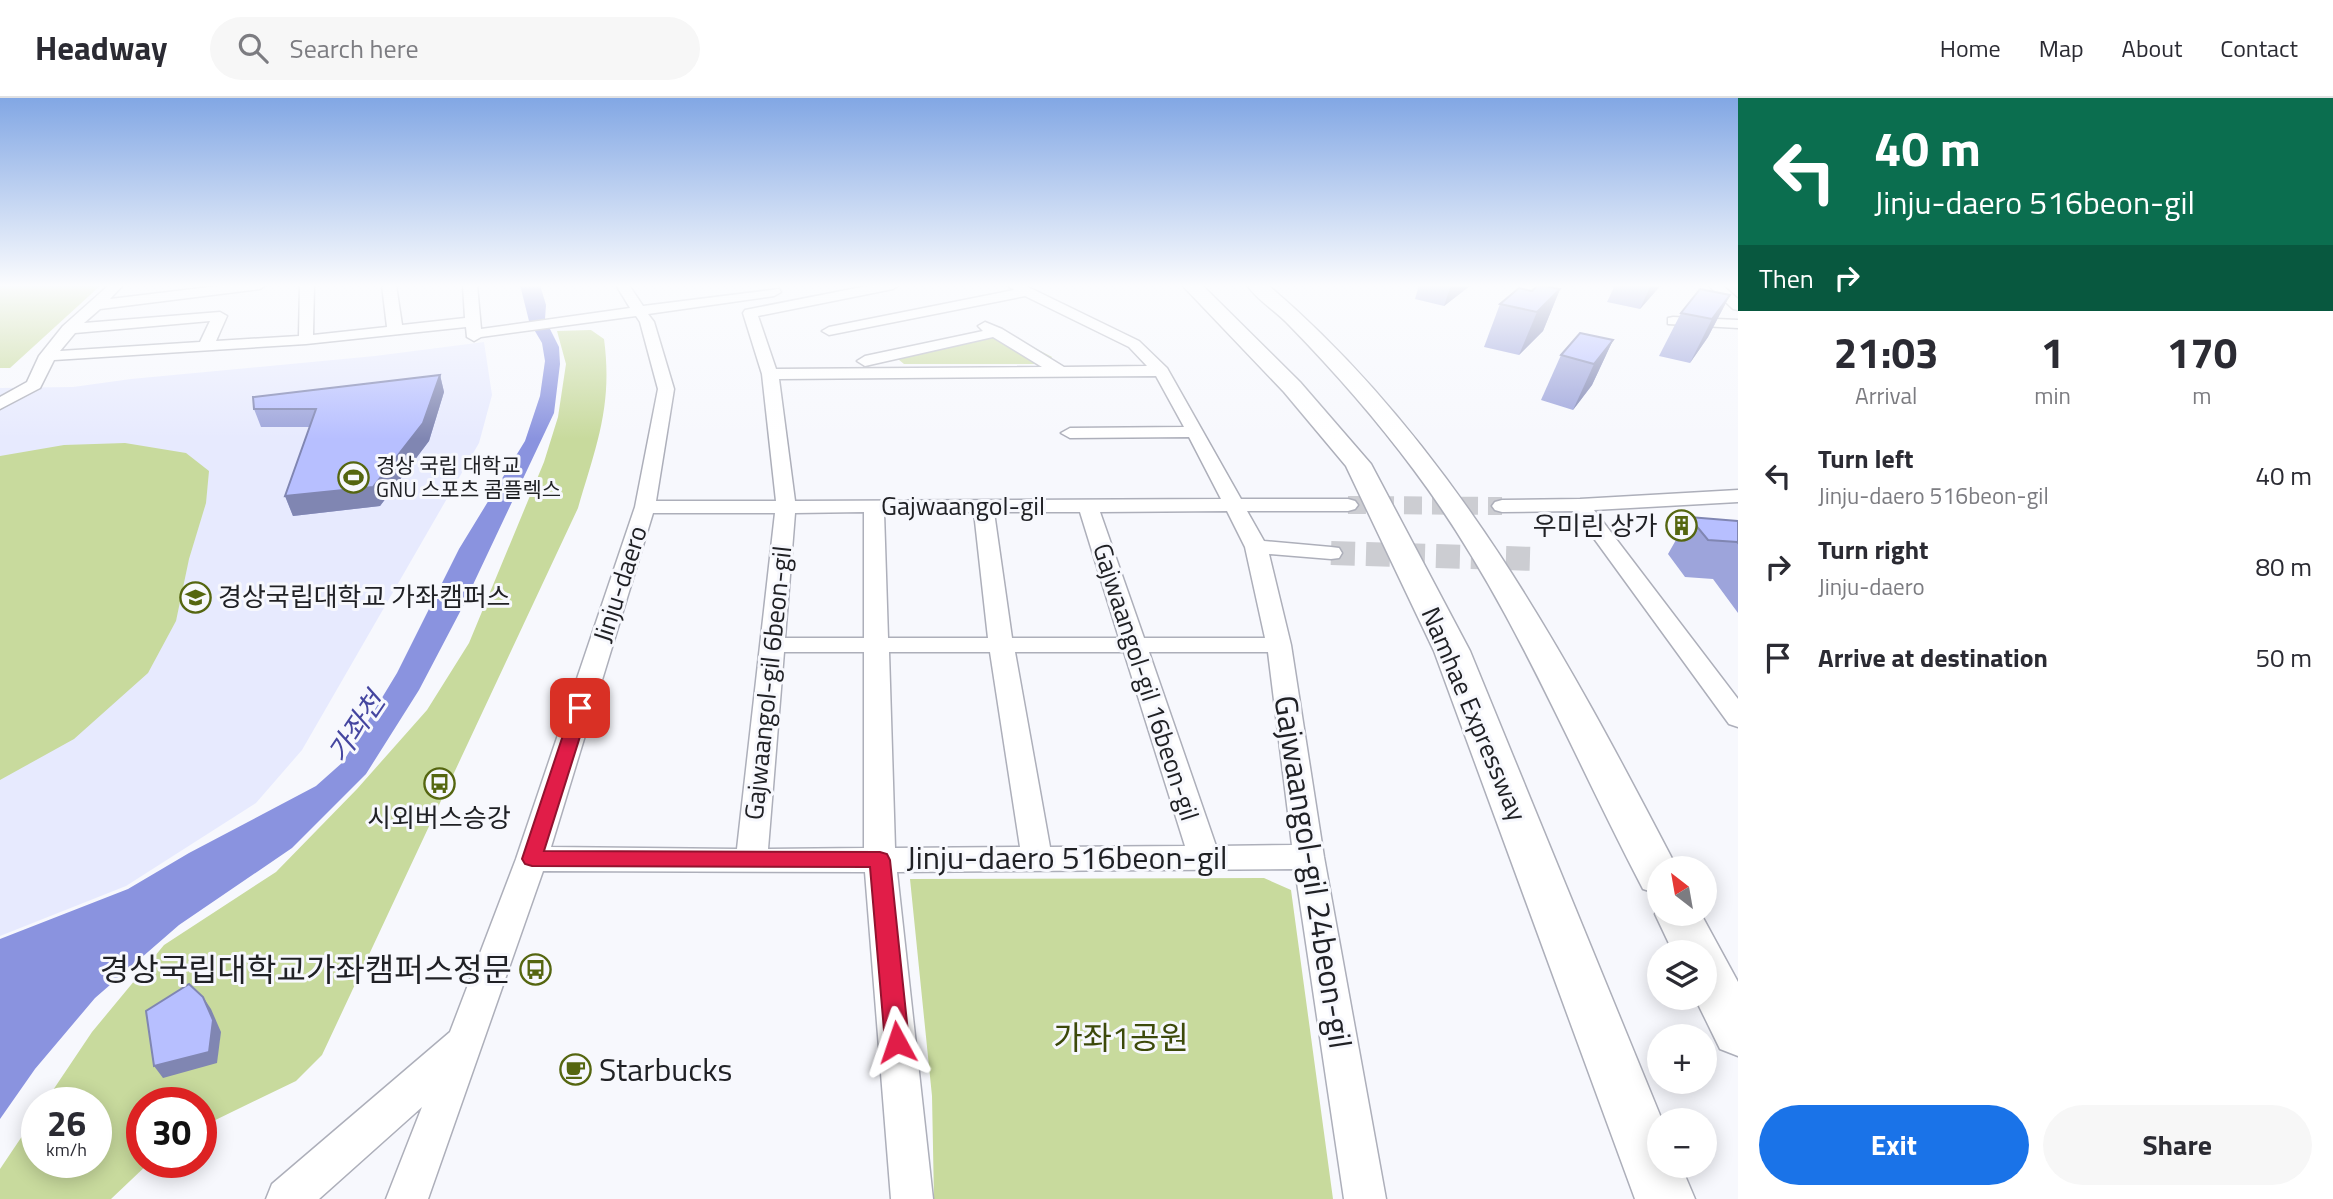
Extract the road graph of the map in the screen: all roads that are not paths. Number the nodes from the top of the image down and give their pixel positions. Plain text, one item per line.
1 (62, 336) edge
2 (210, 336) edge
3 (306, 336) edge
4 (338, 336) edge
5 (652, 336) edge
6 (758, 336) edge
7 (852, 336) edge
8 (1004, 336) edge
9 (1118, 336) edge
10 (1242, 336) edge
11 (1312, 336) edge
12 (831, 337) junction
13 (306, 340) junction
14 (205, 348) junction
15 (47, 356) junction
16 (1161, 371) junction
17 (1060, 372) junction
18 (770, 374) junction
19 (0, 404) edge
20 (1195, 432) junction
21 (1070, 433) dead end
22 (1733, 501) edge
23 (786, 505) junction
24 (1232, 505) junction
25 (1348, 505) tunnel mouth
26 (1580, 505) junction
27 (874, 506) junction
28 (983, 506) junction
29 (1088, 506) junction
30 (1502, 506) tunnel mouth
31 (645, 507) junction
32 (1256, 547) junction
33 (1331, 553) tunnel mouth
34 (772, 645) junction
35 (877, 645) junction
36 (1001, 645) junction
37 (1135, 645) junction
38 (1279, 645) junction
39 (1738, 718) edge
40 (1308, 856) junction
41 (1649, 856) edge
42 (1204, 857) junction
43 (532, 859) junction
44 (1037, 859) junction
45 (751, 860) junction
46 (880, 860) junction
47 (1717, 991) edge
48 (1738, 1032) edge
49 (467, 1040) junction
50 (287, 1199) edge
51 (407, 1199) edge
52 (912, 1199) edge
53 (1365, 1199) edge
54 (1664, 1199) edge

1 - 15 street
2 - 14 street
3 - 13 street
4 - 13 street
5 - 31 street, Jinju-daero
6 - 18 street, Gajwaangol-gil 6beon-gil
7 - 12 street
8 - 17 street
9 - 16 street
10 - 54 highway, Namhae Expressway
11 - 41 highway
12 - 17 street
12 - 18 street
13 - 14 street
14 - 15 street
15 - 19 street
16 - 17 street
16 - 20 street
18 - 23 street, Gajwaangol-gil 6beon-gil
20 - 21 street
20 - 24 street
22 - 26 street
23 - 27 street, Gajwaangol-gil
23 - 31 street, Gajwaangol-gil
23 - 34 street, Gajwaangol-gil 6beon-gil
24 - 25 street, Gajwaangol-gil
24 - 29 street, Gajwaangol-gil
24 - 32 street
26 - 30 street
26 - 39 street
27 - 28 street, Gajwaangol-gil
27 - 35 street
28 - 29 street, Gajwaangol-gil
28 - 36 street
29 - 37 street, Gajwaangol-gil 16beon-gil
31 - 43 street, Jinju-daero
32 - 33 street
32 - 38 street, Gajwaangol-gil 24beon-gil
34 - 35 street
34 - 45 street, Gajwaangol-gil 6beon-gil
35 - 36 street
35 - 46 street
36 - 37 street
36 - 44 street
37 - 38 street
37 - 42 street, Gajwaangol-gil 16beon-gil
38 - 40 street, Gajwaangol-gil 24beon-gil
40 - 42 street, Jinju-daero 516beon-gil
40 - 53 street, Gajwaangol-gil 24beon-gil
42 - 44 street, Jinju-daero 516beon-gil
43 - 45 street, Jinju-daero 516beon-gil
43 - 49 street, Jinju-daero
44 - 46 street, Jinju-daero 516beon-gil
45 - 46 street, Jinju-daero 516beon-gil
46 - 52 street
47 - 48 highway
49 - 50 street
49 - 51 street, Jinju-daero

